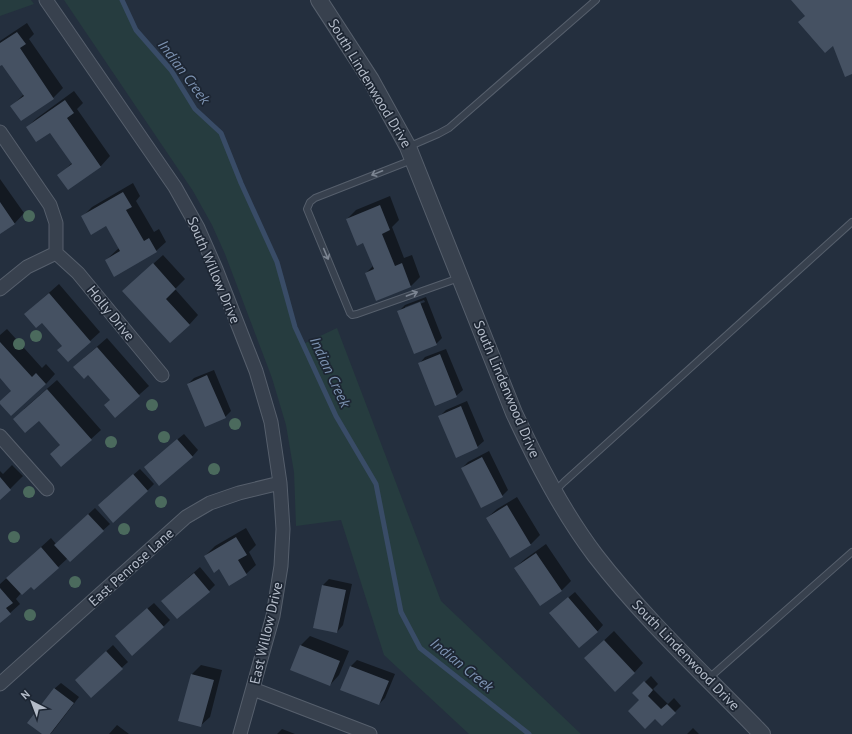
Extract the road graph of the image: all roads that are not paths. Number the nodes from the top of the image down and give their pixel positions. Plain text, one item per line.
1 (46, 0) edge
2 (319, 0) edge
3 (596, 0) edge
4 (0, 132) edge
5 (411, 153) junction
6 (852, 222) edge
7 (56, 253) junction
8 (461, 277) junction
9 (0, 289) edge
10 (162, 376) dead end
11 (0, 436) edge
12 (280, 483) junction
13 (47, 489) dead end
14 (554, 492) junction
15 (852, 552) edge
16 (708, 679) junction
17 (0, 684) edge
18 (253, 689) junction
19 (240, 734) edge
20 (370, 734) edge
21 (762, 734) edge

1 - 12 street, South Willow Drive
2 - 5 street, South Lindenwood Drive
3 - 5 lane
4 - 7 street
5 - 8 street, South Lindenwood Drive
5 -> 8 lane
6 - 14 lane
7 - 9 street
7 - 10 street, Holly Drive
8 - 14 street, South Lindenwood Drive
11 - 13 street
12 - 17 street, East Penrose Lane
12 - 18 street, East Willow Drive
14 - 16 street, South Lindenwood Drive
15 - 16 lane
16 - 21 street, South Lindenwood Drive
18 - 19 street, East Willow Drive
18 - 20 street

